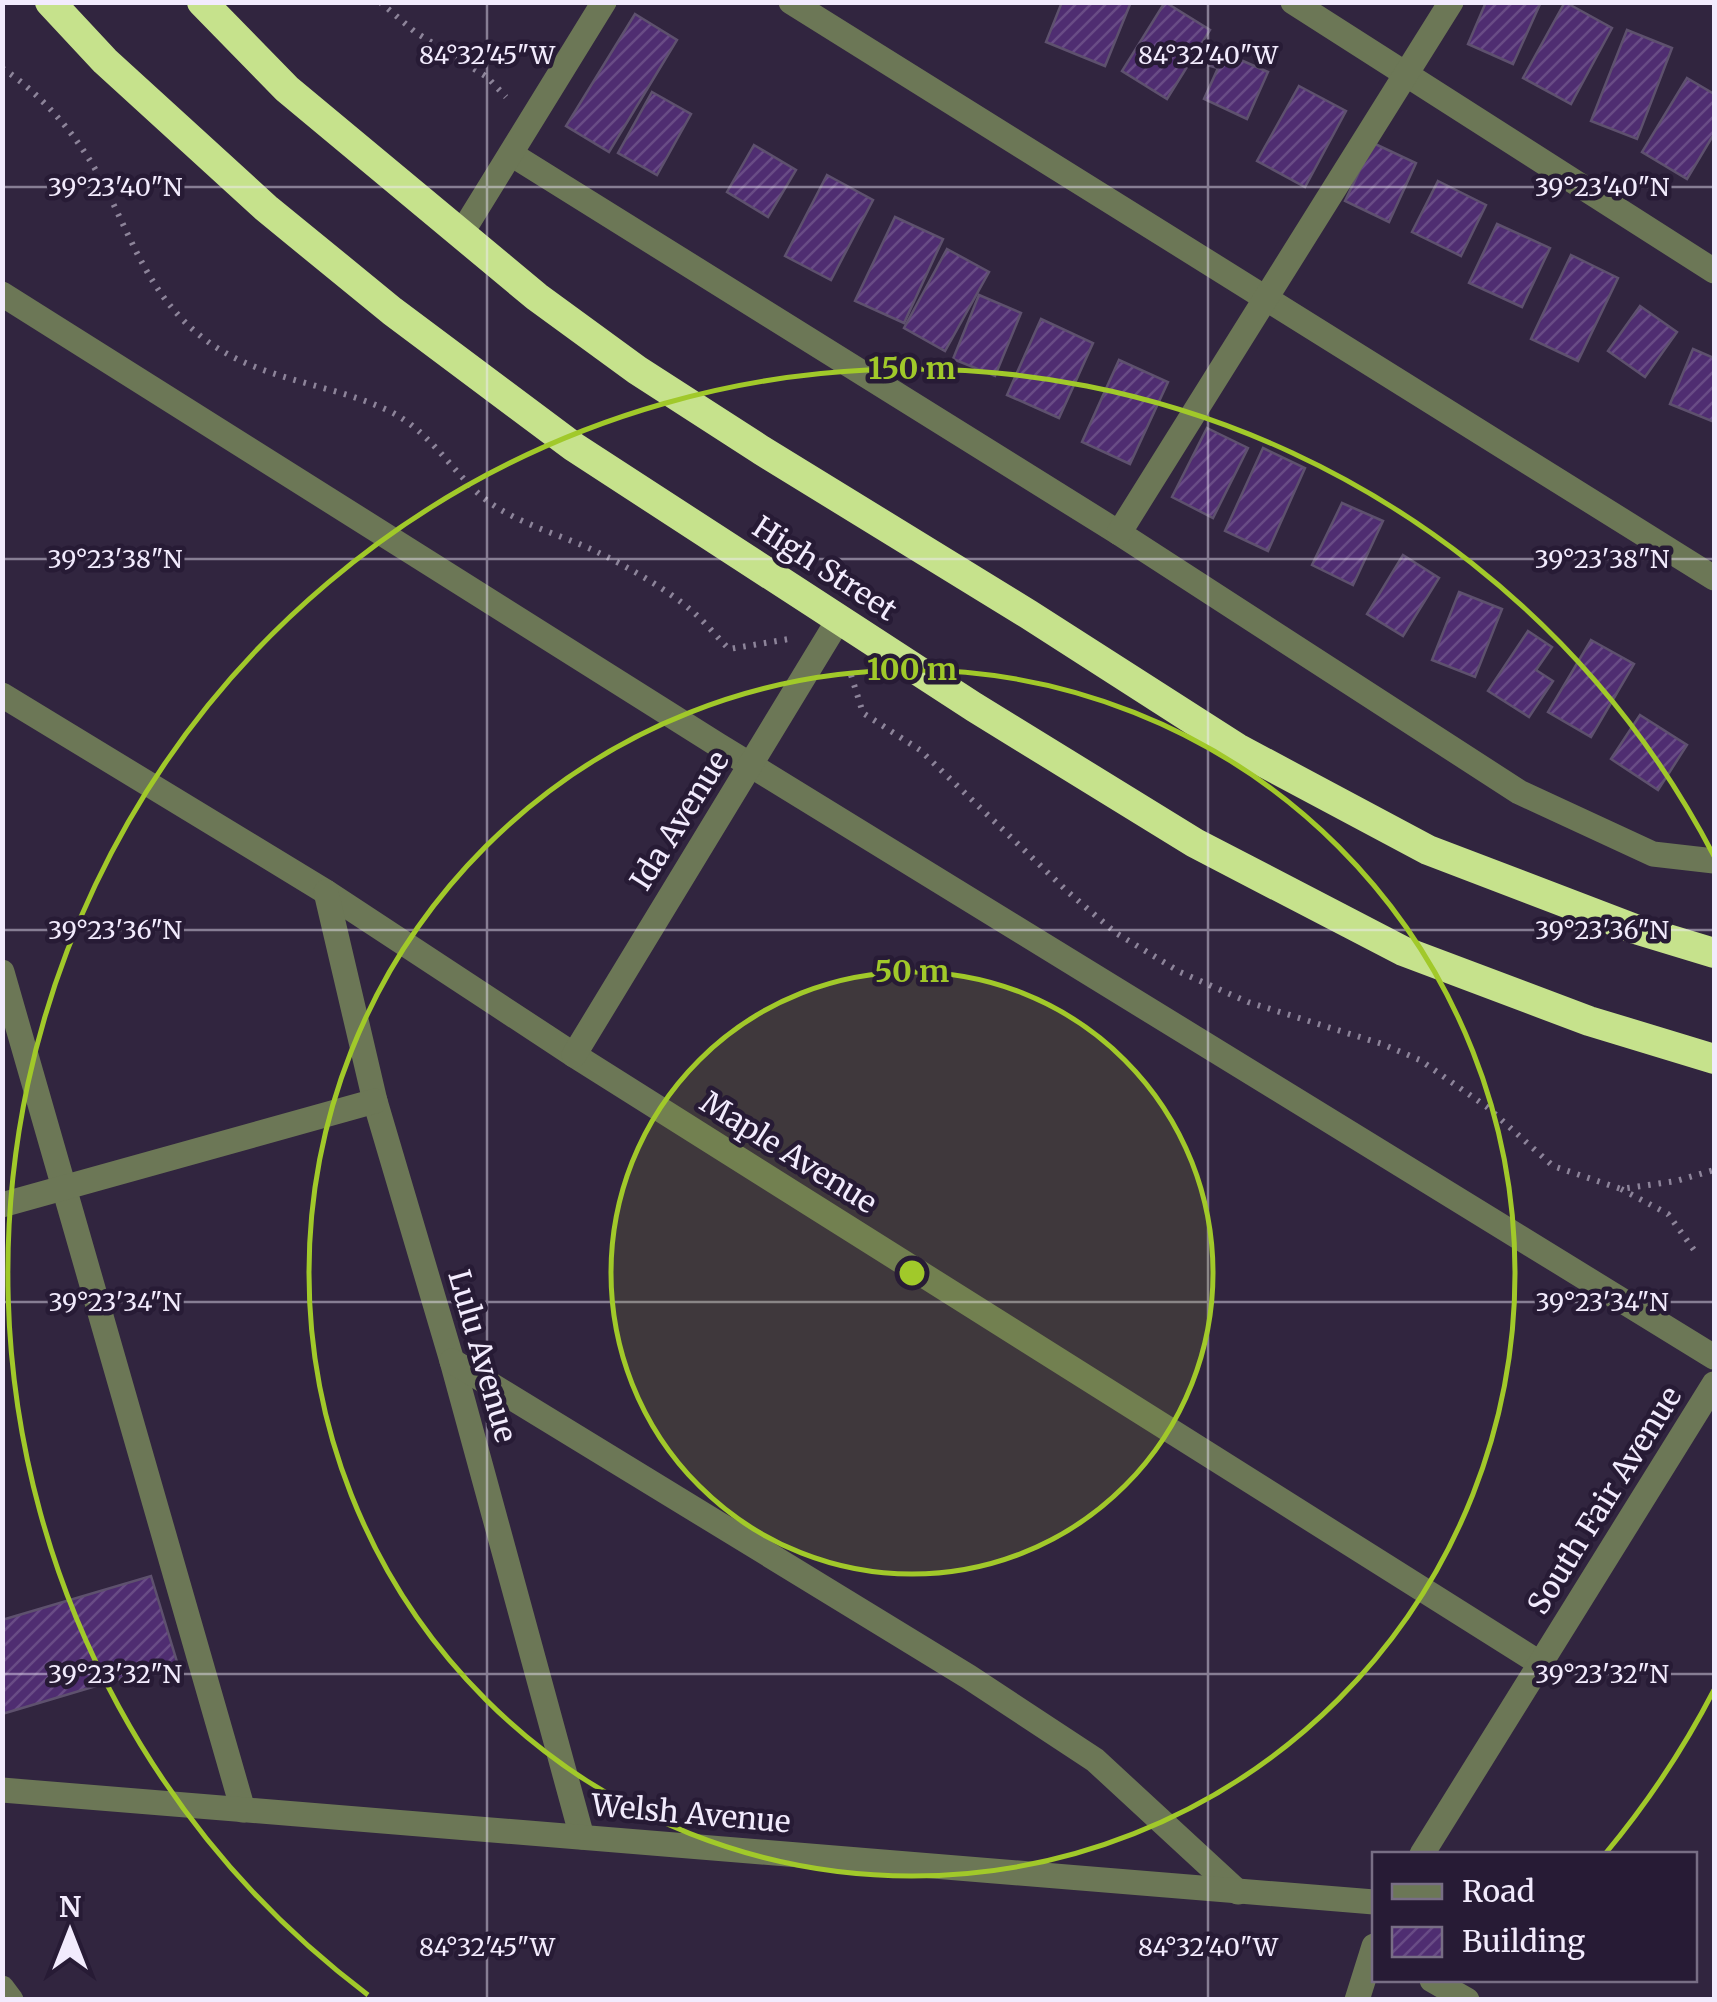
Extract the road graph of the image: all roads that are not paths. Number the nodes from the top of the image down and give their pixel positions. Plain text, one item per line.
1 (50, 2) edge
2 (202, 2) edge
3 (604, 2) edge
4 (790, 2) edge
5 (1293, 2) edge
6 (1452, 2) edge
7 (1406, 74) junction
8 (511, 154) junction
9 (462, 234) junction
10 (1714, 271) edge
11 (2, 294) edge
12 (1264, 299) junction
13 (1119, 533) junction
14 (1714, 578) edge
15 (839, 619) junction
16 (2, 695) edge
17 (752, 766) junction
18 (1714, 861) edge
19 (326, 892) junction
20 (1714, 953) edge
21 (2, 972) edge
22 (574, 1055) junction
23 (1714, 1059) edge
24 (375, 1101) junction
25 (64, 1187) junction
26 (2, 1205) edge
27 (1714, 1357) edge
28 (452, 1361) junction
29 (1714, 1384) edge
30 (1541, 1664) junction
31 (2, 1790) edge
32 (244, 1810) junction
33 (582, 1836) junction
34 (1423, 1852) edge
35 (1238, 1892) junction
36 (1372, 1902) edge
37 (1372, 1954) edge
38 (1436, 1982) edge
39 (2, 1988) edge
40 (12, 2000) edge
41 (1358, 2000) edge
42 (1467, 2000) edge

1 - 15 highway, High Street
2 - 9 highway
3 - 8 street
4 - 12 street
5 - 7 street
6 - 7 street
7 - 10 street
7 - 12 street
8 - 9 street
8 - 13 street
9 - 20 highway
11 - 17 street
12 - 13 street
12 - 14 street
13 - 18 street
15 - 17 street, Ida Avenue
15 - 23 highway, High Street
16 - 19 street, Maple Avenue
17 - 22 street, Ida Avenue
17 - 27 street
19 - 22 street, Maple Avenue
19 - 24 street, Lulu Avenue
21 - 25 street
22 - 30 street, Maple Avenue
24 - 25 street
24 - 28 street, Lulu Avenue
25 - 26 street
25 - 32 street
28 - 33 street, Lulu Avenue
28 - 35 street
29 - 30 street, South Fair Avenue
30 - 34 street, South Fair Avenue
31 - 32 street, Welsh Avenue
32 - 33 street, Welsh Avenue
33 - 35 street, Welsh Avenue
35 - 36 street, Welsh Avenue
37 - 41 street
38 - 42 street
39 - 40 street

